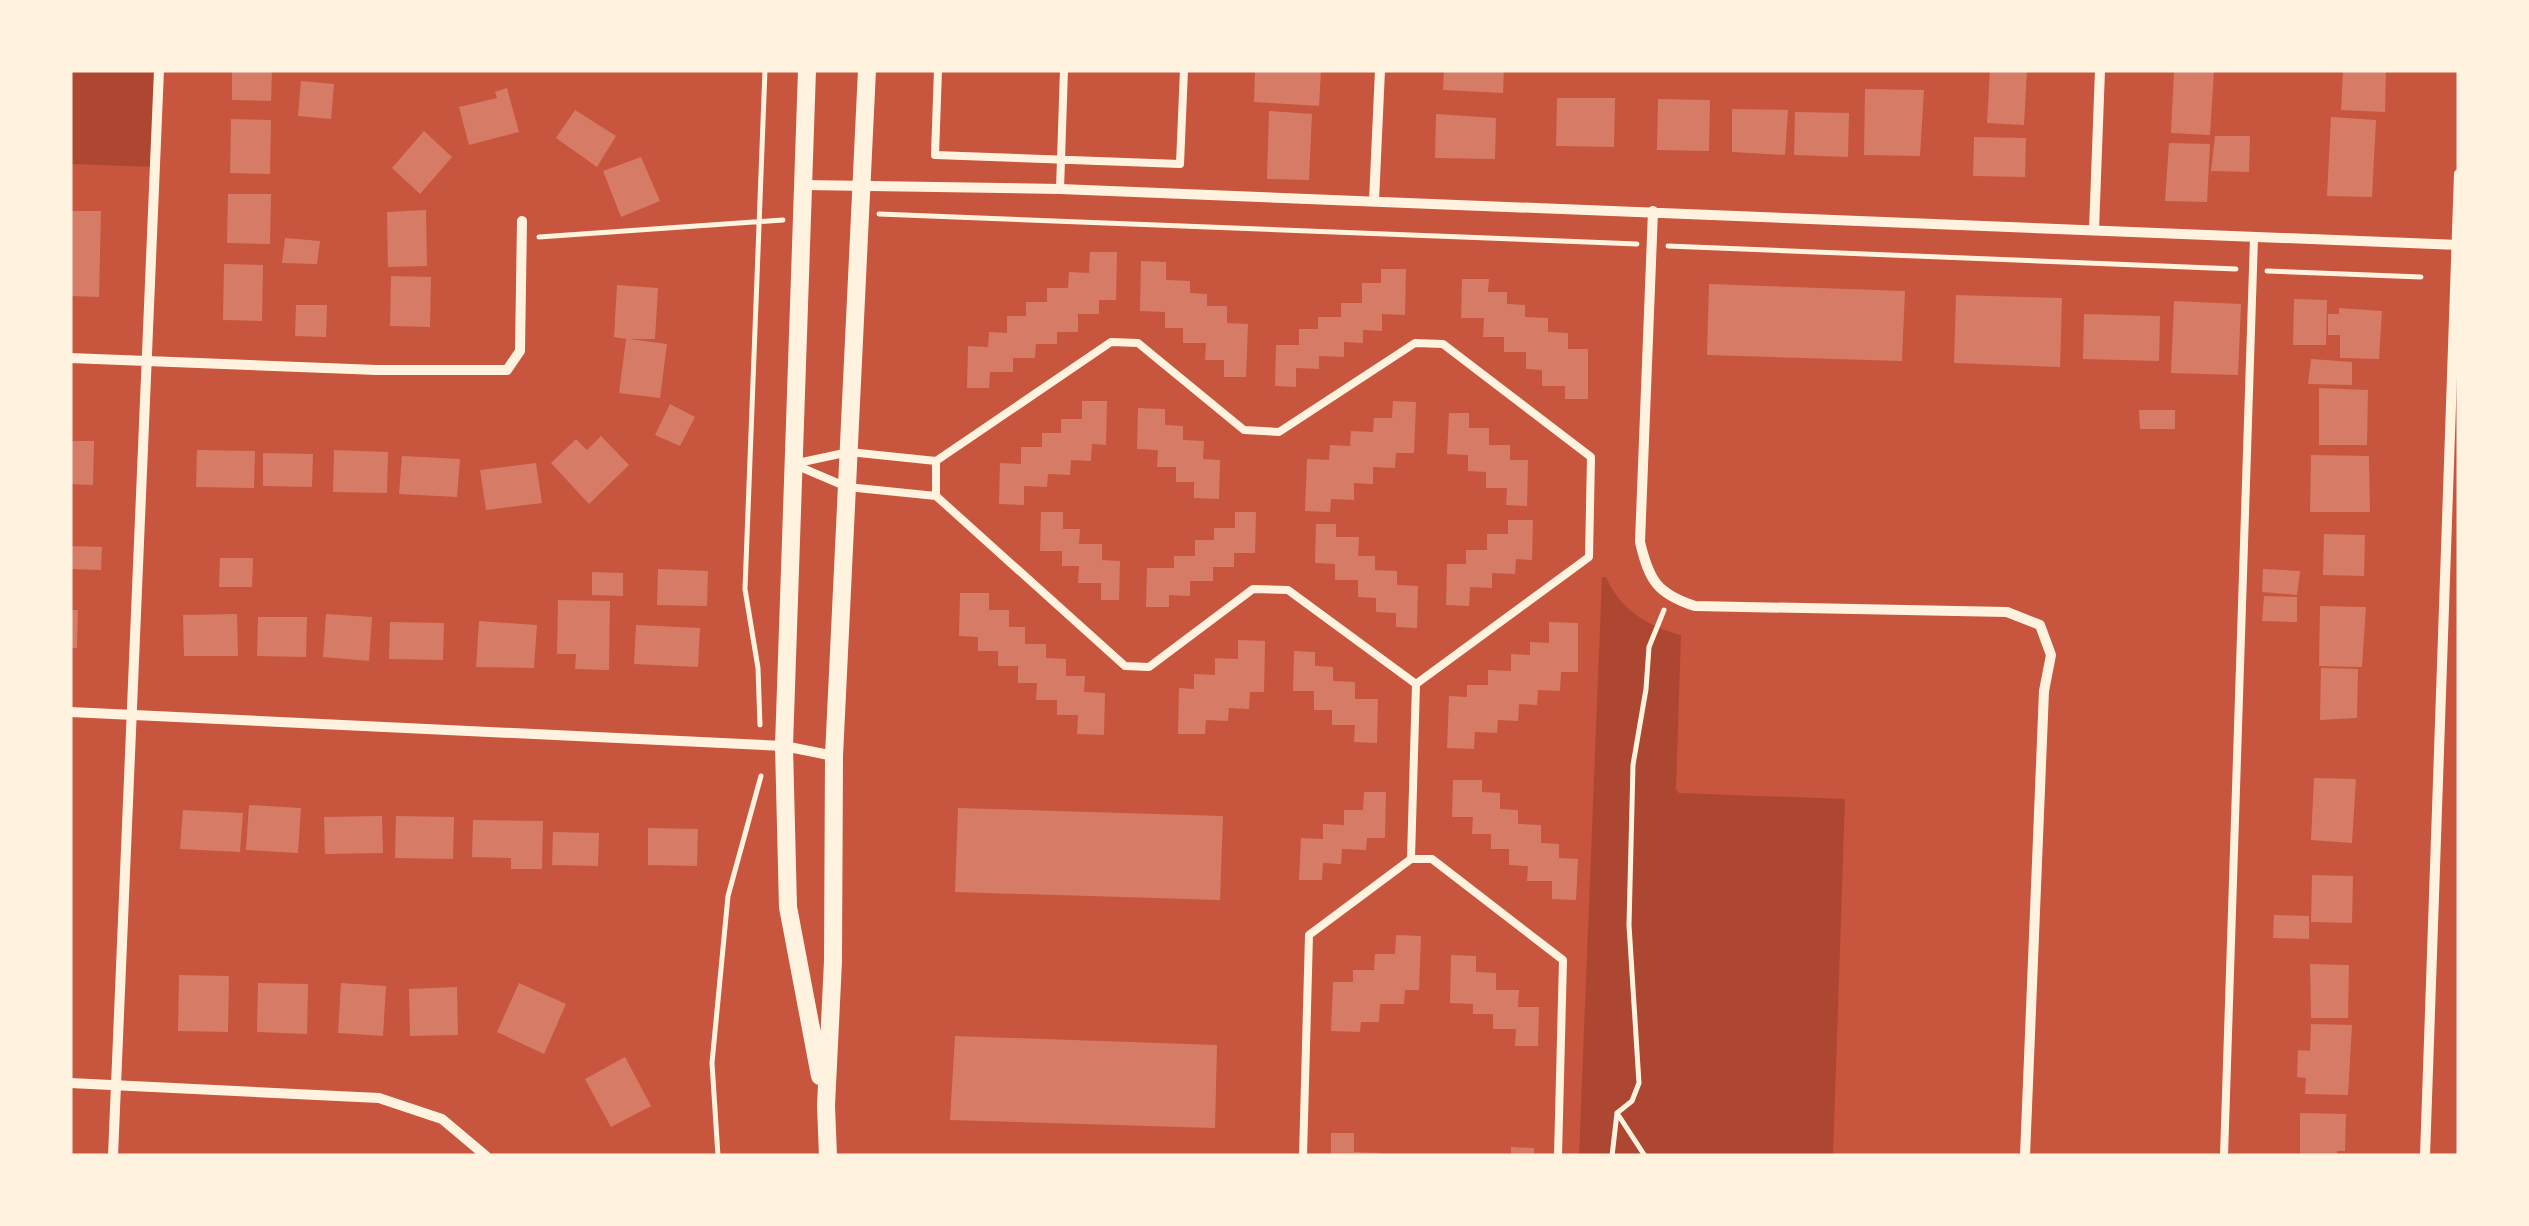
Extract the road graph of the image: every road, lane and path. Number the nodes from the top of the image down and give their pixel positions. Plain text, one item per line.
1 (159, 70) edge
2 (765, 70) edge
3 (807, 70) edge
4 (867, 70) edge
5 (938, 70) edge
6 (1064, 70) edge
7 (1184, 70) edge
8 (1380, 70) edge
9 (2100, 70) edge
10 (1061, 160) junction
11 (2459, 174) edge
12 (804, 185) junction
13 (859, 186) junction
14 (1060, 189) junction
15 (1374, 201) junction
16 (1653, 211) junction
17 (891, 214) dead end
18 (787, 219) dead end
19 (522, 220) dead end
20 (760, 222) junction
21 (2094, 230) junction
22 (522, 238) junction
23 (2254, 238) junction
24 (1625, 243) dead end
25 (2458, 245) edge
26 (1680, 246) dead end
27 (2253, 270) junction
28 (2422, 277) dead end
29 (70, 358) edge
30 (149, 361) junction
31 (849, 452) junction
32 (936, 461) junction
33 (793, 464) junction
34 (847, 486) junction
35 (936, 496) junction
36 (1671, 599) junction
37 (1416, 684) junction
38 (70, 712) edge
39 (132, 714) junction
40 (760, 744) junction
41 (784, 746) junction
42 (834, 756) junction
43 (1411, 859) junction
44 (70, 1083) edge
45 (116, 1085) junction
46 (826, 1106) junction
47 (1617, 1113) junction
48 (114, 1156) edge
49 (486, 1156) edge
50 (718, 1156) edge
51 (828, 1156) edge
52 (1303, 1156) edge
53 (1558, 1156) edge
54 (1612, 1156) edge
55 (1645, 1156) edge
56 (2026, 1156) edge
57 (2224, 1156) edge
58 (2425, 1156) edge

1 - 30 street
2 - 20 path
3 - 12 street
4 - 13 street
5 - 10 lane
6 - 10 lane
7 - 10 lane
8 - 15 street
9 - 21 street
10 - 14 lane
11 - 25 street
12 - 13 street
12 - 33 street
13 - 14 street
13 - 31 street
14 - 15 street
15 - 16 street
16 - 21 street
16 - 36 street
17 - 24 path
18 - 20 path
19 - 22 street
20 - 22 path
20 - 40 path
21 - 23 street
22 - 30 street
23 - 25 street
23 - 27 lane
25 - 58 street
26 - 27 path
27 - 28 path
27 - 57 lane
29 - 30 street
30 - 39 street
31 - 32 lane
31 - 33 lane
31 - 34 street
32 - 35 lane
32 - 37 lane
33 - 34 lane
33 - 41 street
34 - 35 lane
34 - 42 street
35 - 37 lane
36 - 47 path
36 - 56 street
37 - 43 lane
38 - 39 street
39 - 40 street
39 - 45 street
40 - 41 street
40 - 50 path
41 - 42 street
41 - 46 street
42 - 46 street
43 - 52 lane
43 - 53 lane
44 - 45 street
45 - 48 street
45 - 49 street
46 - 51 street
47 - 54 path
47 - 55 path

